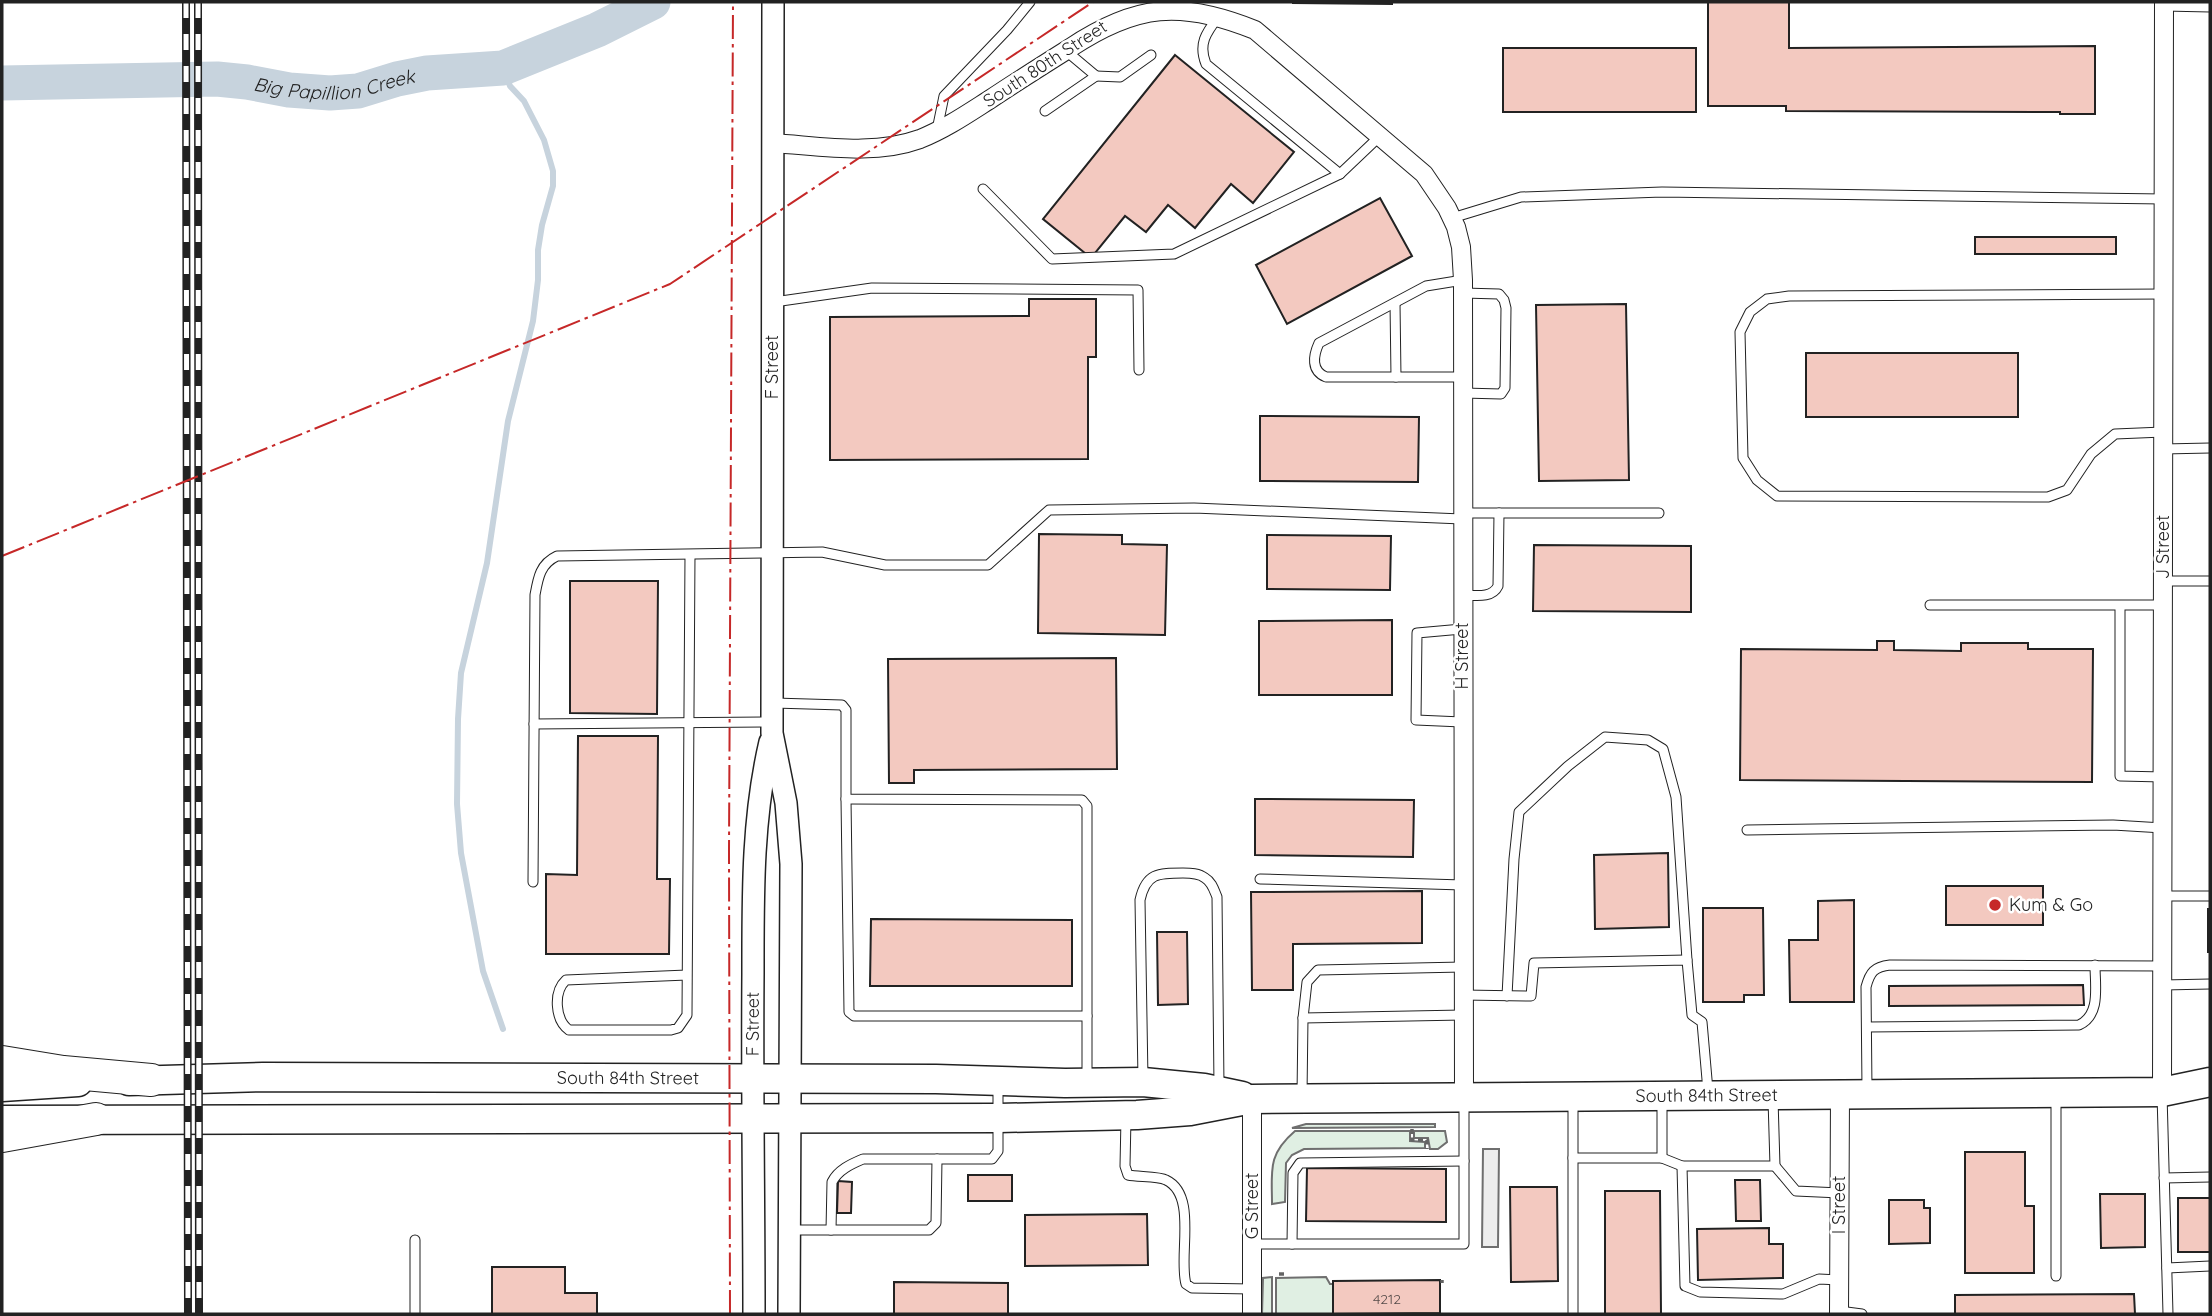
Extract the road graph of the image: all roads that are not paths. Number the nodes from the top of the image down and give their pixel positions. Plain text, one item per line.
1 (773, 2) edge
2 (1030, 2) edge
3 (2164, 4) edge
4 (2210, 7) edge
5 (1222, 13) junction
6 (1065, 50) junction
7 (1151, 55) dead end
8 (1096, 76) junction
9 (1045, 111) dead end
10 (936, 132) junction
11 (1380, 136) junction
12 (773, 143) junction
13 (1340, 174) junction
14 (983, 189) dead end
15 (2164, 199) junction
16 (1452, 218) junction
17 (1463, 287) junction
18 (2164, 294) junction
19 (772, 302) junction
20 (1395, 303) junction
21 (1139, 370) dead end
22 (1396, 377) junction
23 (1463, 385) junction
24 (2164, 441) junction
25 (2210, 448) edge
26 (1499, 513) junction
27 (1659, 513) dead end
28 (1462, 516) junction
29 (772, 553) junction
30 (690, 555) junction
31 (2163, 581) junction
32 (2210, 581) edge
33 (1462, 595) junction
34 (1930, 606) dead end
35 (2120, 606) junction
36 (2163, 606) junction
37 (1462, 629) junction
38 (772, 719) junction
39 (1462, 722) junction
40 (534, 724) junction
41 (688, 724) junction
42 (2163, 777) junction
43 (846, 799) junction
44 (2163, 828) junction
45 (1746, 830) dead end
46 (1260, 879) dead end
47 (533, 882) dead end
48 (1463, 885) junction
49 (2162, 896) junction
50 (2210, 896) edge
51 (1687, 960) junction
52 (2095, 965) junction
53 (2163, 966) junction
54 (1463, 967) junction
55 (687, 975) junction
56 (2210, 984) edge
57 (2164, 985) junction
58 (1463, 995) junction
59 (1507, 996) junction
60 (1463, 1015) junction
61 (1087, 1016) junction
62 (1303, 1018) junction
63 (1867, 1027) junction
64 (2, 1062) edge
65 (753, 1078) junction
66 (790, 1079) junction
67 (151, 1080) junction
68 (998, 1081) junction
69 (1143, 1082) junction
70 (2210, 1082) edge
71 (1087, 1083) junction
72 (2, 1087) edge
73 (1219, 1091) junction
74 (2056, 1093) junction
75 (2162, 1093) junction
76 (1773, 1095) junction
77 (1854, 1095) junction
78 (1464, 1096) junction
79 (1573, 1096) junction
80 (1662, 1096) junction
81 (1708, 1096) junction
82 (1301, 1098) junction
83 (1252, 1099) junction
84 (2210, 1103) edge
85 (1126, 1115) junction
86 (753, 1118) junction
87 (790, 1118) junction
88 (999, 1118) junction
89 (96, 1119) junction
90 (2, 1120) edge
91 (2, 1136) edge
92 (1573, 1158) junction
93 (1662, 1158) junction
94 (937, 1159) junction
95 (1464, 1161) junction
96 (1682, 1166) junction
97 (1774, 1166) junction
98 (2210, 1177) edge
99 (2164, 1178) junction
100 (1840, 1194) junction
101 (790, 1230) junction
102 (831, 1230) junction
103 (415, 1240) dead end
104 (1252, 1244) junction
105 (1292, 1244) junction
106 (2210, 1266) edge
107 (2167, 1268) junction
108 (2056, 1276) dead end
109 (1839, 1280) junction
110 (1252, 1289) junction
111 (1839, 1313) edge
112 (415, 1314) edge
113 (754, 1314) edge
114 (789, 1314) edge
115 (1252, 1314) edge
116 (1573, 1314) edge
117 (1862, 1314) edge
118 (2168, 1314) edge

1 - 12 street, F Street
2 - 10 lane
3 - 4 lane
3 - 15 street, J Street
5 - 6 street, South 80th Street
5 - 11 street, South 80th Street
5 - 13 lane
6 - 8 lane
6 - 10 street, South 80th Street
7 - 8 lane
8 - 9 lane
10 - 12 street, South 80th Street
11 - 13 lane
11 - 16 street, South 80th Street
12 - 19 street, F Street
13 - 14 lane
15 - 16 lane
15 - 18 street, J Street
16 - 17 street, H Street
17 - 20 lane
17 - 23 street, H Street
17 - 23 lane
18 - 24 street, J Street
18 - 24 lane
19 - 21 lane
19 - 29 street, F Street
20 - 22 lane
20 - 22 lane
22 - 23 lane
23 - 28 street, H Street
24 - 25 lane
24 - 31 street, J Street
26 - 27 lane
26 - 28 lane
26 - 33 lane
28 - 29 lane
28 - 33 street, H Street
29 - 30 lane
29 - 38 street, F Street
30 - 40 lane
30 - 41 lane
31 - 32 lane
31 - 36 street, J Street
33 - 37 street, H Street
34 - 35 lane
35 - 36 lane
35 - 42 lane
36 - 42 street, J Street
37 - 39 street, H Street
37 - 39 lane
38 - 41 lane
38 - 43 lane
38 - 65 street, F Street
38 - 66 street, F Street
39 - 48 street, H Street
40 - 41 lane
40 - 47 lane
41 - 55 lane
42 - 44 street, J Street
43 - 61 lane
43 - 61 lane
44 - 45 lane
44 - 49 street, J Street
46 - 48 lane
48 - 54 street, H Street
49 - 50 lane
49 - 53 street, J Street
51 - 59 lane
51 - 59 lane
51 - 81 lane
52 - 53 lane
52 - 63 lane
52 - 63 lane
53 - 57 street, J Street
54 - 58 street, H Street
54 - 62 lane
55 - 55 lane
56 - 57 lane
57 - 75 street, J Street
58 - 59 lane
58 - 60 street, H Street
60 - 62 lane
60 - 78 street, H Street
61 - 71 lane
62 - 82 lane
63 - 77 lane
64 - 67 highway
65 - 66 main road, South 84th Street
65 - 67 main road, South 84th Street
65 - 86 street, F Street
66 - 68 main road, South 84th Street
66 - 87 street, F Street
67 - 72 main road, South 84th Street
68 - 71 main road, South 84th Street
68 - 88 lane
69 - 71 main road, South 84th Street
69 - 73 main road, South 84th Street
69 - 73 lane
70 - 75 main road, South 84th Street
73 - 83 main road, South 84th Street
74 - 75 main road, South 84th Street
74 - 77 main road, South 84th Street
74 - 108 lane
75 - 84 main road, South 84th Street
75 - 99 lane
76 - 77 main road, South 84th Street
76 - 81 main road, South 84th Street
76 - 97 lane
77 - 100 street, I Street
78 - 79 main road, South 84th Street
78 - 82 main road, South 84th Street
78 - 95 lane
79 - 80 main road, South 84th Street
79 - 92 lane
80 - 81 main road, South 84th Street
80 - 93 lane
82 - 83 main road, South 84th Street
83 - 85 main road, South 84th Street
83 - 104 street, G Street
85 - 88 main road, South 84th Street
85 - 110 lane
86 - 87 main road, South 84th Street
86 - 89 main road, South 84th Street
86 - 113 street, F Street
87 - 88 main road, South 84th Street
87 - 101 street, F Street
88 - 94 lane
89 - 90 main road, South 84th Street
89 - 91 highway
92 - 93 lane
92 - 116 lane
93 - 96 lane
94 - 102 lane
94 - 102 lane
95 - 105 lane
95 - 105 lane
96 - 97 lane
96 - 109 lane
97 - 100 lane
98 - 99 lane
99 - 107 lane
100 - 109 street, I Street
101 - 102 lane
101 - 114 street, F Street
103 - 112 lane
104 - 105 lane
104 - 110 street, G Street
106 - 107 lane
107 - 118 lane
109 - 111 street, I Street
110 - 115 street, G Street
111 - 117 lane

